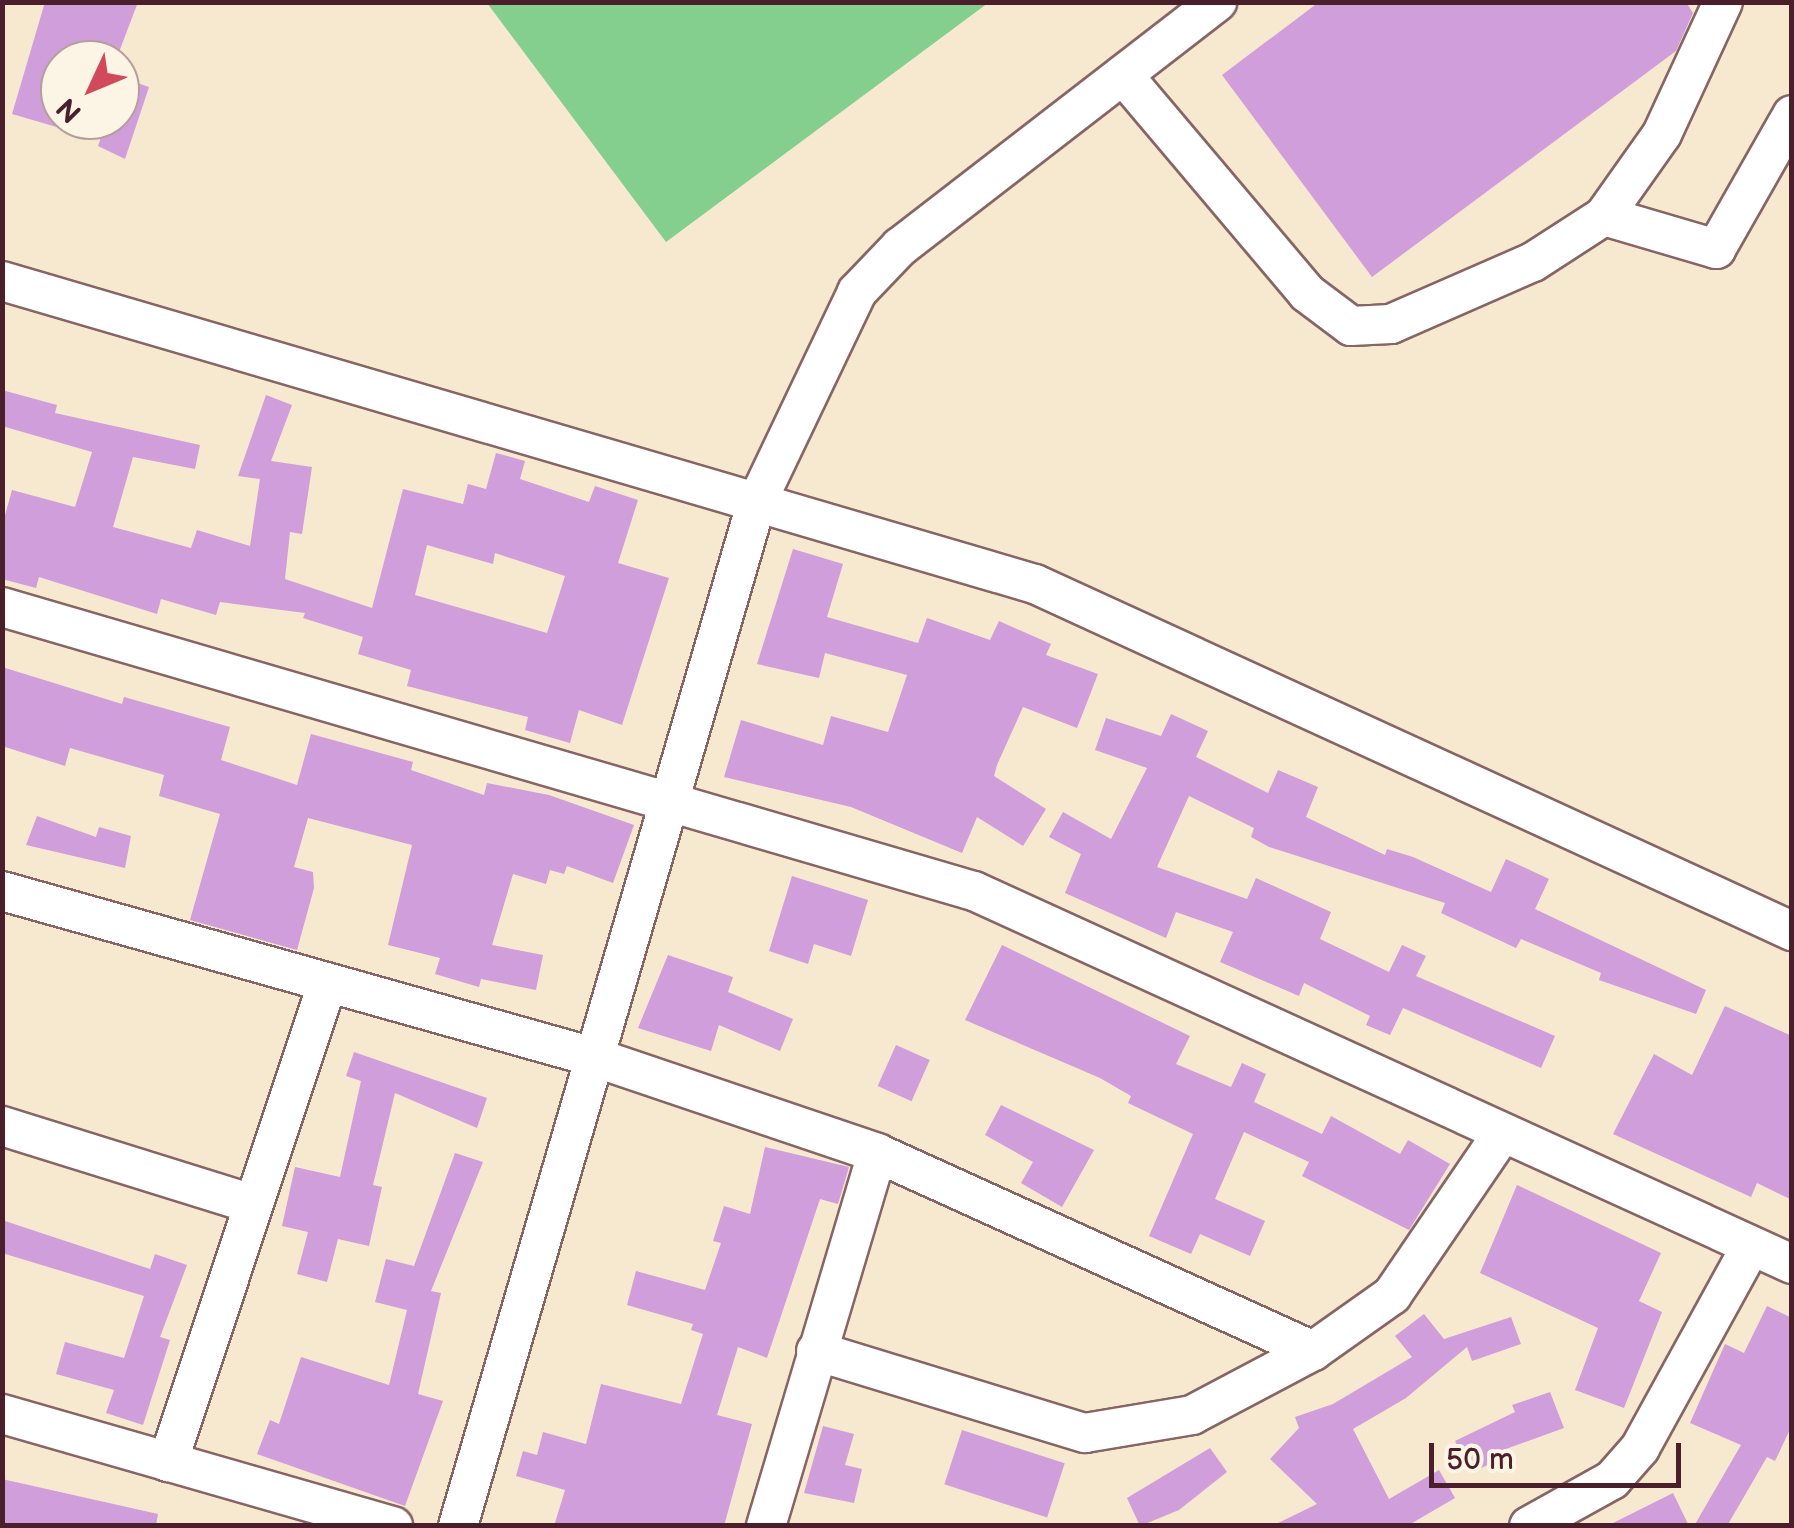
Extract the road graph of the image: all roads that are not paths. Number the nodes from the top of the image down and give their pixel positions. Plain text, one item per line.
1 (1217, 2) edge
2 (1723, 2) edge
3 (1123, 75) junction
4 (1792, 115) edge
5 (1604, 216) junction
6 (2, 281) edge
7 (756, 504) junction
8 (2, 607) edge
9 (664, 801) junction
10 (2, 891) edge
11 (1792, 931) edge
12 (327, 985) junction
13 (597, 1058) junction
14 (2, 1126) edge
15 (1501, 1136) junction
16 (877, 1153) junction
17 (252, 1204) junction
18 (1750, 1246) junction
19 (1792, 1264) edge
20 (1312, 1351) junction
21 (816, 1352) junction
22 (2, 1414) edge
23 (168, 1462) junction
24 (393, 1526) edge
25 (458, 1526) edge
26 (766, 1526) edge
27 (1529, 1526) edge

1 - 3 street
2 - 5 street
3 - 5 street
3 - 7 street
4 - 5 street
6 - 7 street
7 - 9 street
7 - 11 street
8 - 9 street
9 - 13 street
9 - 15 street
10 - 12 street
12 - 13 street
12 - 17 street
13 - 16 street
13 - 25 street
14 - 17 street
15 - 18 street
15 - 20 street
16 - 20 street
16 - 21 street
17 - 23 street
18 - 19 street
18 - 27 street
20 - 21 street
21 - 26 street
22 - 23 street
23 - 24 street

